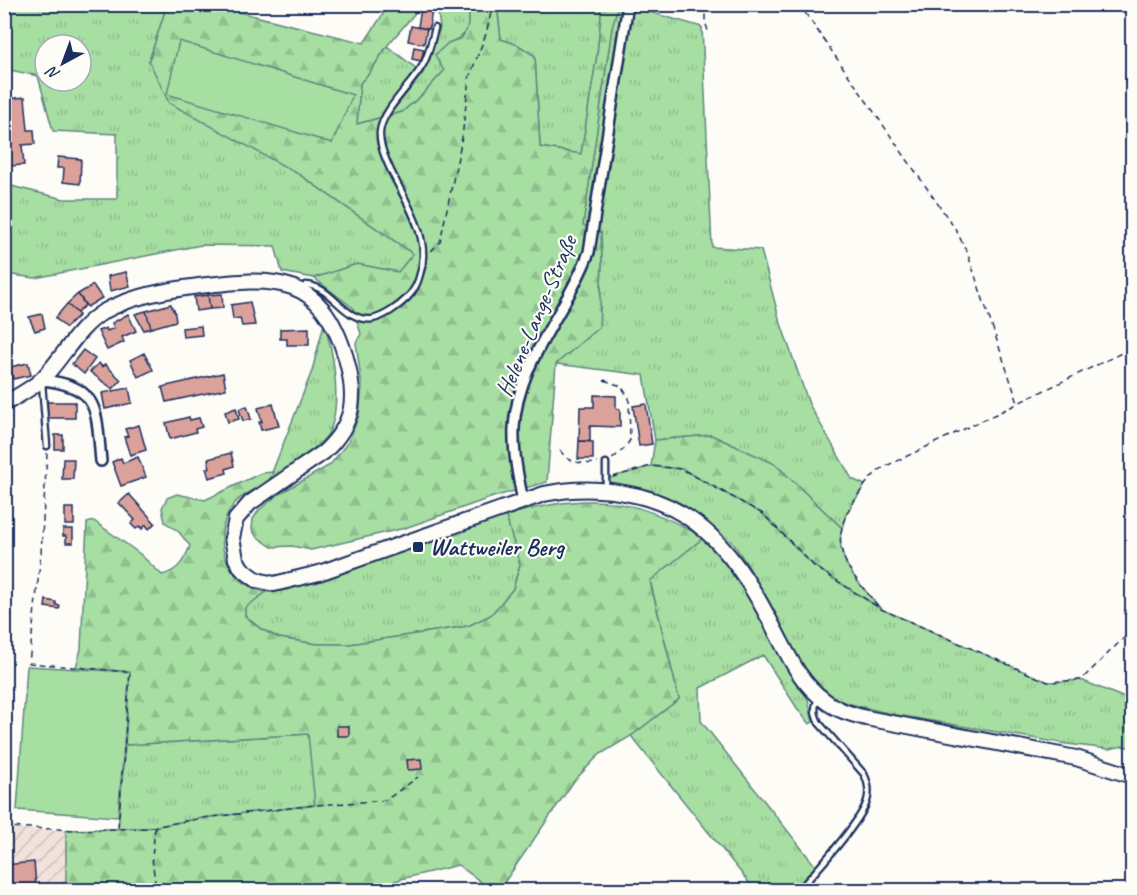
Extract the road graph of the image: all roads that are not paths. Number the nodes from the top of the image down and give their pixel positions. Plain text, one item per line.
1 (628, 4) edge
2 (435, 28) dead end
3 (301, 291) junction
4 (42, 380) junction
5 (4, 404) edge
6 (47, 446) road end
7 (101, 461) dead end
8 (606, 463) road end
9 (606, 484) junction
10 (523, 501) junction
11 (819, 697) junction
12 (1132, 776) edge
13 (799, 891) edge

1 - 10 street, Helene-Lange-Straße
2 - 3 lane
3 - 4 street
3 - 10 street
4 - 5 street
4 - 6 lane
4 - 7 street
8 - 9 lane
9 - 10 street
9 - 11 street
11 - 12 street
11 - 13 lane

